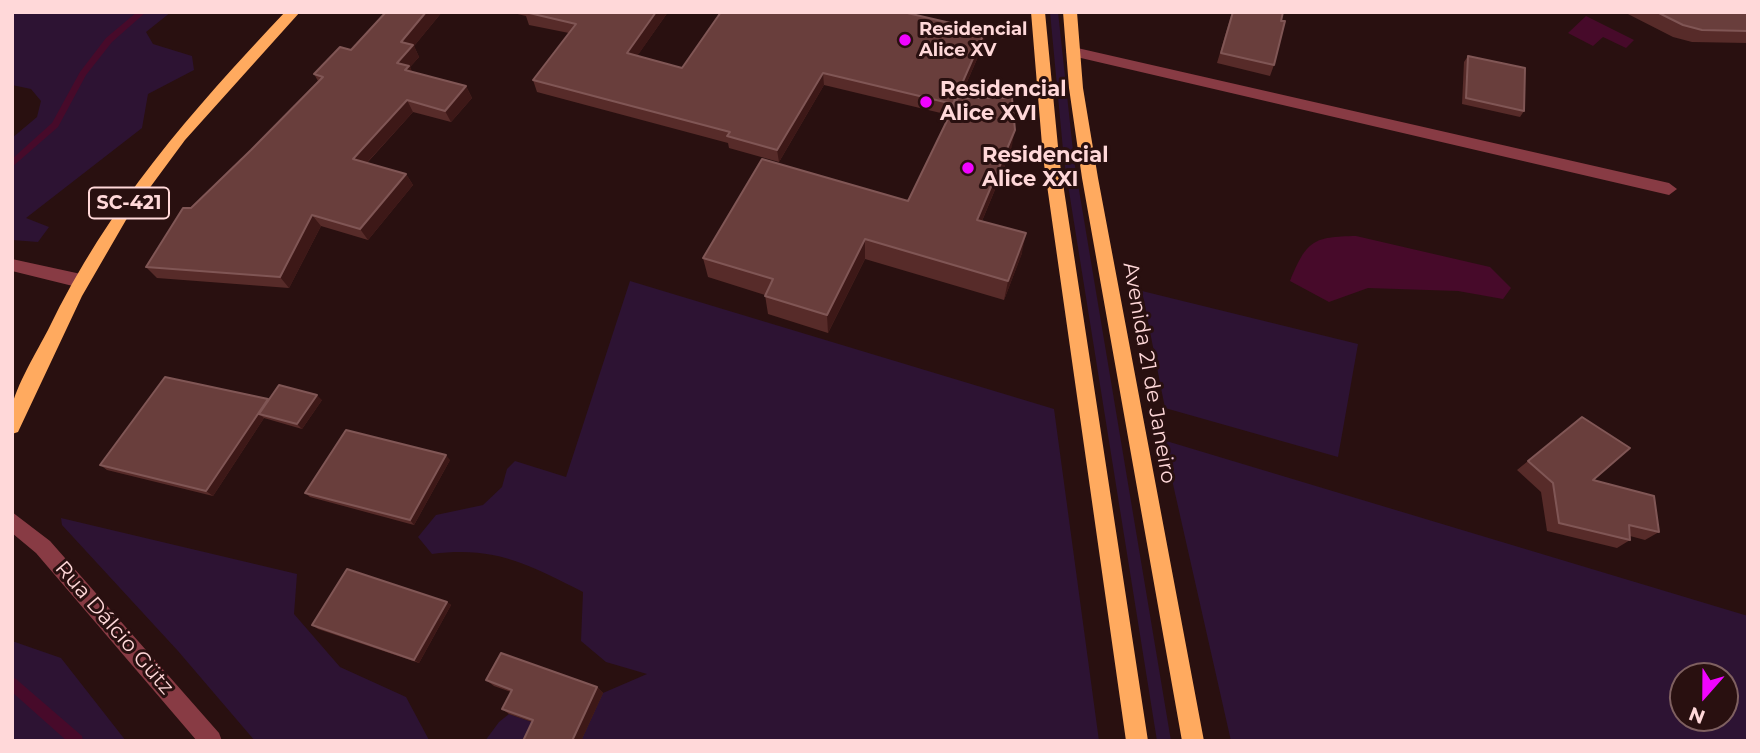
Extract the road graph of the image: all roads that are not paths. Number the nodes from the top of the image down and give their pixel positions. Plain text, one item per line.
1 (293, 12) edge
2 (1038, 12) edge
3 (1070, 12) edge
4 (1073, 52) junction
5 (1669, 189) dead end
6 (12, 265) edge
7 (81, 281) junction
8 (12, 426) edge
9 (12, 521) edge
10 (211, 741) edge
11 (1137, 741) edge
12 (1193, 741) edge

1 - 7 main road, SC-421
2 - 11 main road
3 - 4 main road, Avenida 21 de Janeiro
4 - 5 street
4 - 12 main road, Avenida 21 de Janeiro
6 - 7 street
7 - 8 main road, SC-421
9 - 10 street, Rua Dálcio Gütz

